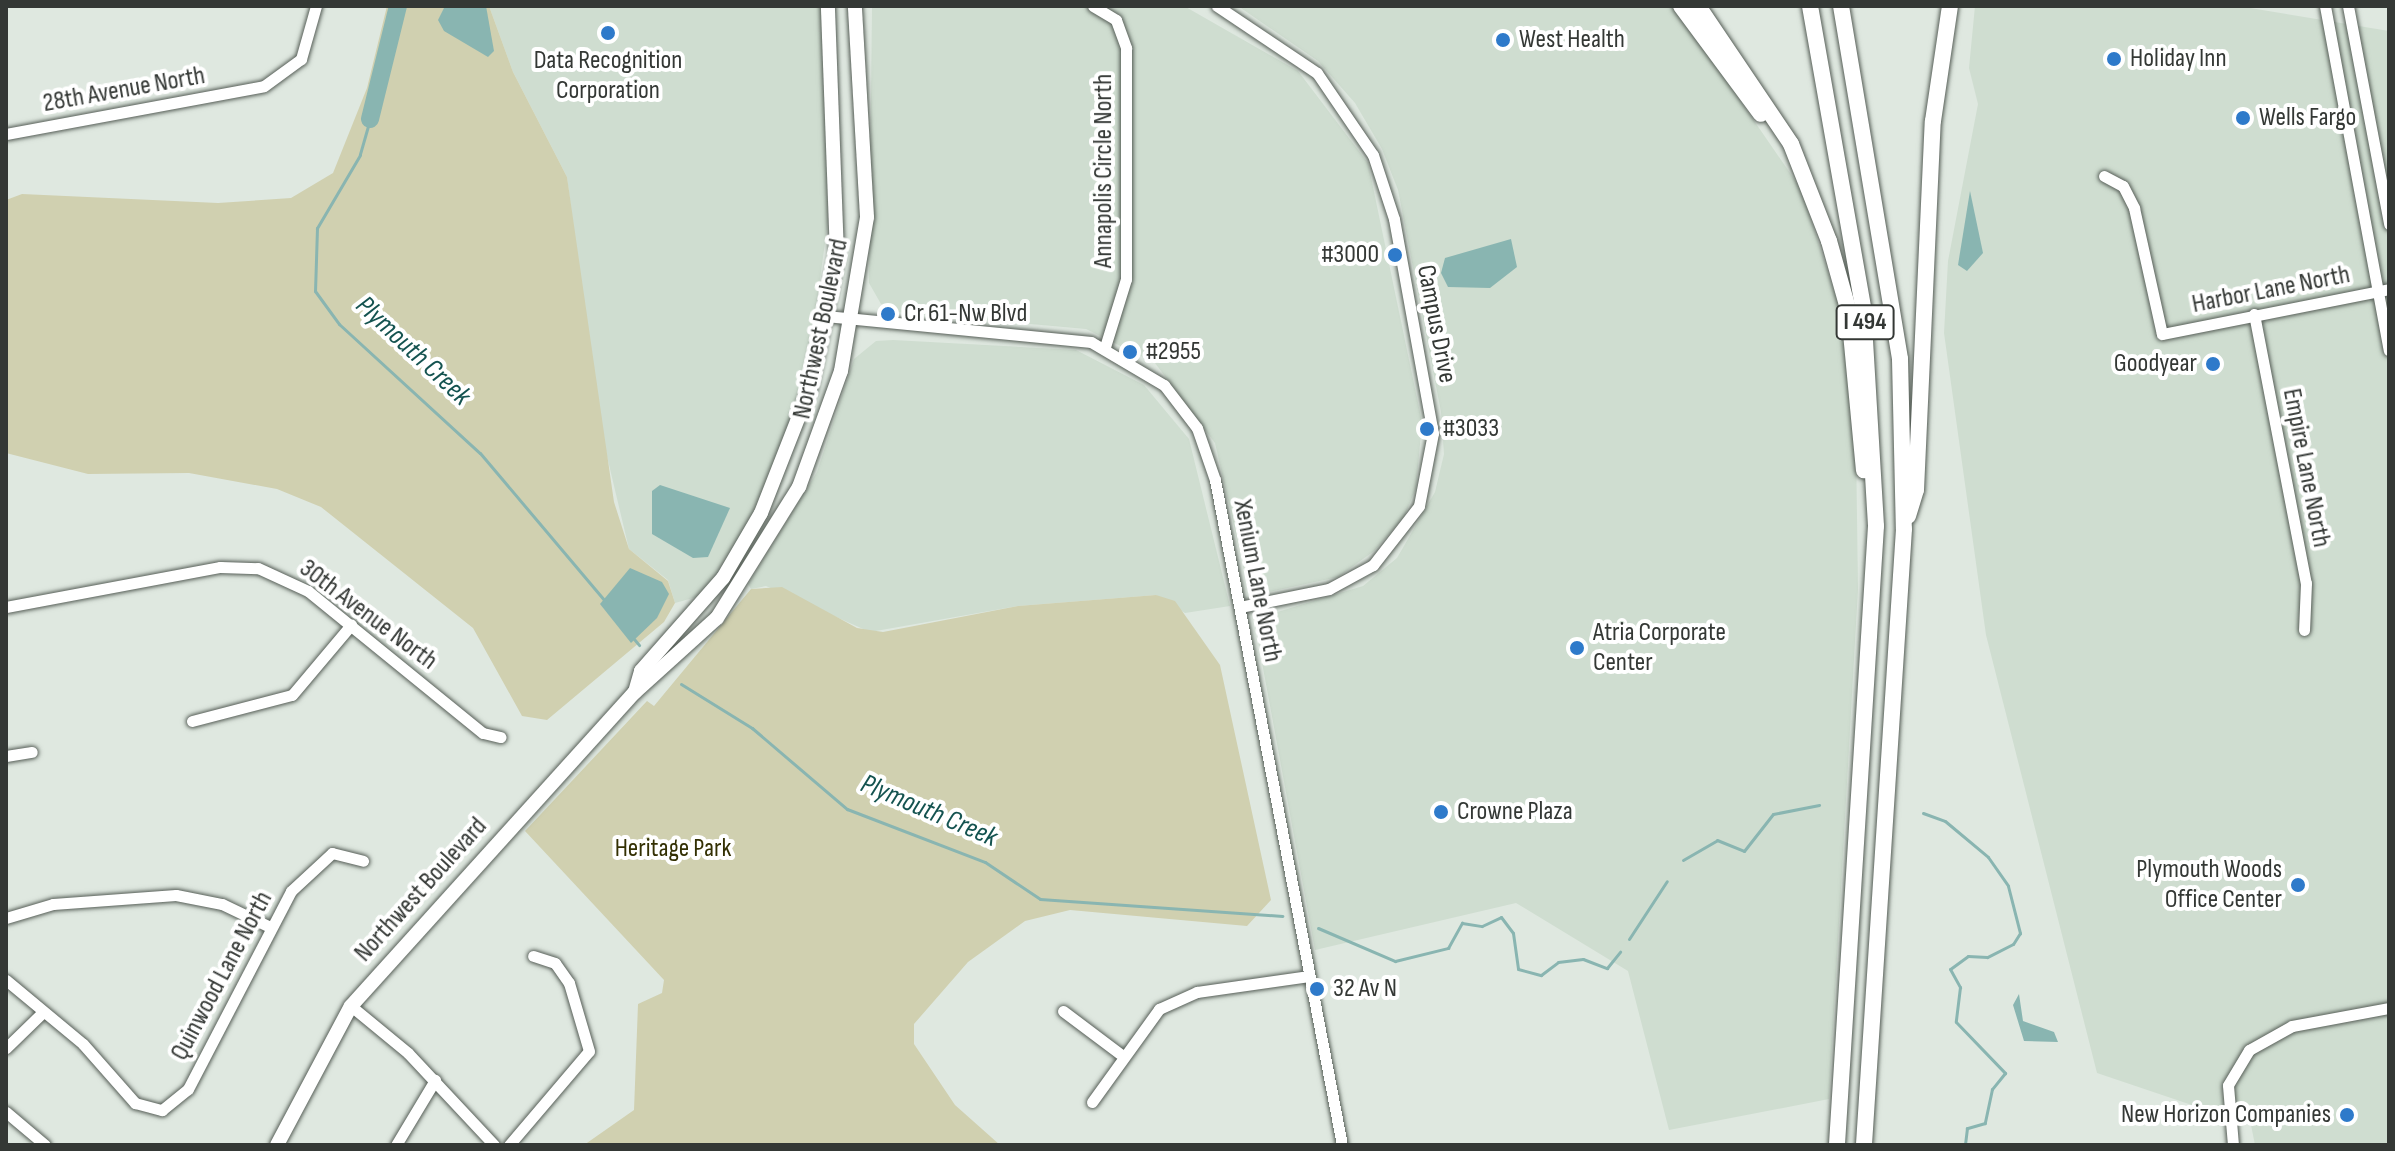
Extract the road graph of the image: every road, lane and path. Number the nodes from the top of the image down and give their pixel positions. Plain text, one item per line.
1 (316, 6) edge
2 (828, 6) edge
3 (855, 6) edge
4 (1093, 6) edge
5 (1217, 6) edge
6 (1681, 6) edge
7 (1698, 6) edge
8 (1810, 6) edge
9 (1841, 6) edge
10 (1950, 6) edge
11 (2325, 6) edge
12 (2348, 6) edge
13 (6, 134) edge
14 (2104, 176) dead end
15 (1807, 183) junction
16 (2389, 224) edge
17 (2384, 290) edge
18 (2254, 314) junction
19 (826, 316) junction
20 (852, 321) junction
21 (1105, 347) junction
22 (2389, 350) edge
23 (1904, 529) junction
24 (6, 607) edge
25 (1240, 607) junction
26 (351, 625) junction
27 (2304, 630) dead end
28 (1872, 643) junction
29 (635, 692) junction
30 (192, 721) dead end
31 (501, 737) dead end
32 (32, 752) dead end
33 (6, 756) edge
34 (363, 861) dead end
35 (6, 918) edge
36 (268, 926) junction
37 (533, 956) dead end
38 (1309, 976) junction
39 (6, 980) edge
40 (351, 1006) junction
41 (2389, 1008) edge
42 (1063, 1011) dead end
43 (43, 1012) junction
44 (6, 1048) edge
45 (1120, 1054) junction
46 (435, 1080) junction
47 (1092, 1102) dead end
48 (6, 1112) edge
49 (45, 1145) edge
50 (277, 1145) edge
51 (396, 1145) edge
52 (494, 1145) edge
53 (509, 1145) edge
54 (1342, 1145) edge
55 (1837, 1145) edge
56 (1864, 1145) edge
57 (2233, 1145) edge

1 - 13 street, 28th Avenue North
2 - 19 main road, Northwest Boulevard
3 - 20 main road, Northwest Boulevard
4 - 21 street, Annapolis Circle North
5 - 25 street, Campus Drive
6 - 15 highway
7 - 15 highway
8 - 28 highway, I 494
9 - 23 highway, I 494
10 - 23 highway
11 - 17 street
12 - 16 street
14 - 18 street, Harbor Lane North
15 - 28 highway
17 - 18 street, Harbor Lane North
17 - 22 street
18 - 27 street, Empire Lane North
19 - 20 street, Xenium Lane North
19 - 29 main road, Northwest Boulevard
20 - 21 street, Xenium Lane North
20 - 29 main road, Northwest Boulevard
21 - 25 street, Xenium Lane North
23 - 56 highway, I 494
24 - 26 street, 30th Avenue North
25 - 38 street, Xenium Lane North
26 - 30 street
26 - 31 street, 30th Avenue North
28 - 55 highway, I 494
29 - 40 main road, Northwest Boulevard
32 - 33 street
34 - 36 street, Quinwood Lane North
35 - 36 street
36 - 43 street, Quinwood Lane North
37 - 53 street
38 - 45 street
38 - 54 street, Xenium Lane North
39 - 43 street
40 - 46 street
40 - 50 main road, Northwest Boulevard
41 - 57 street
42 - 45 street
43 - 44 street
45 - 47 street
46 - 51 street
46 - 52 street
48 - 49 street

